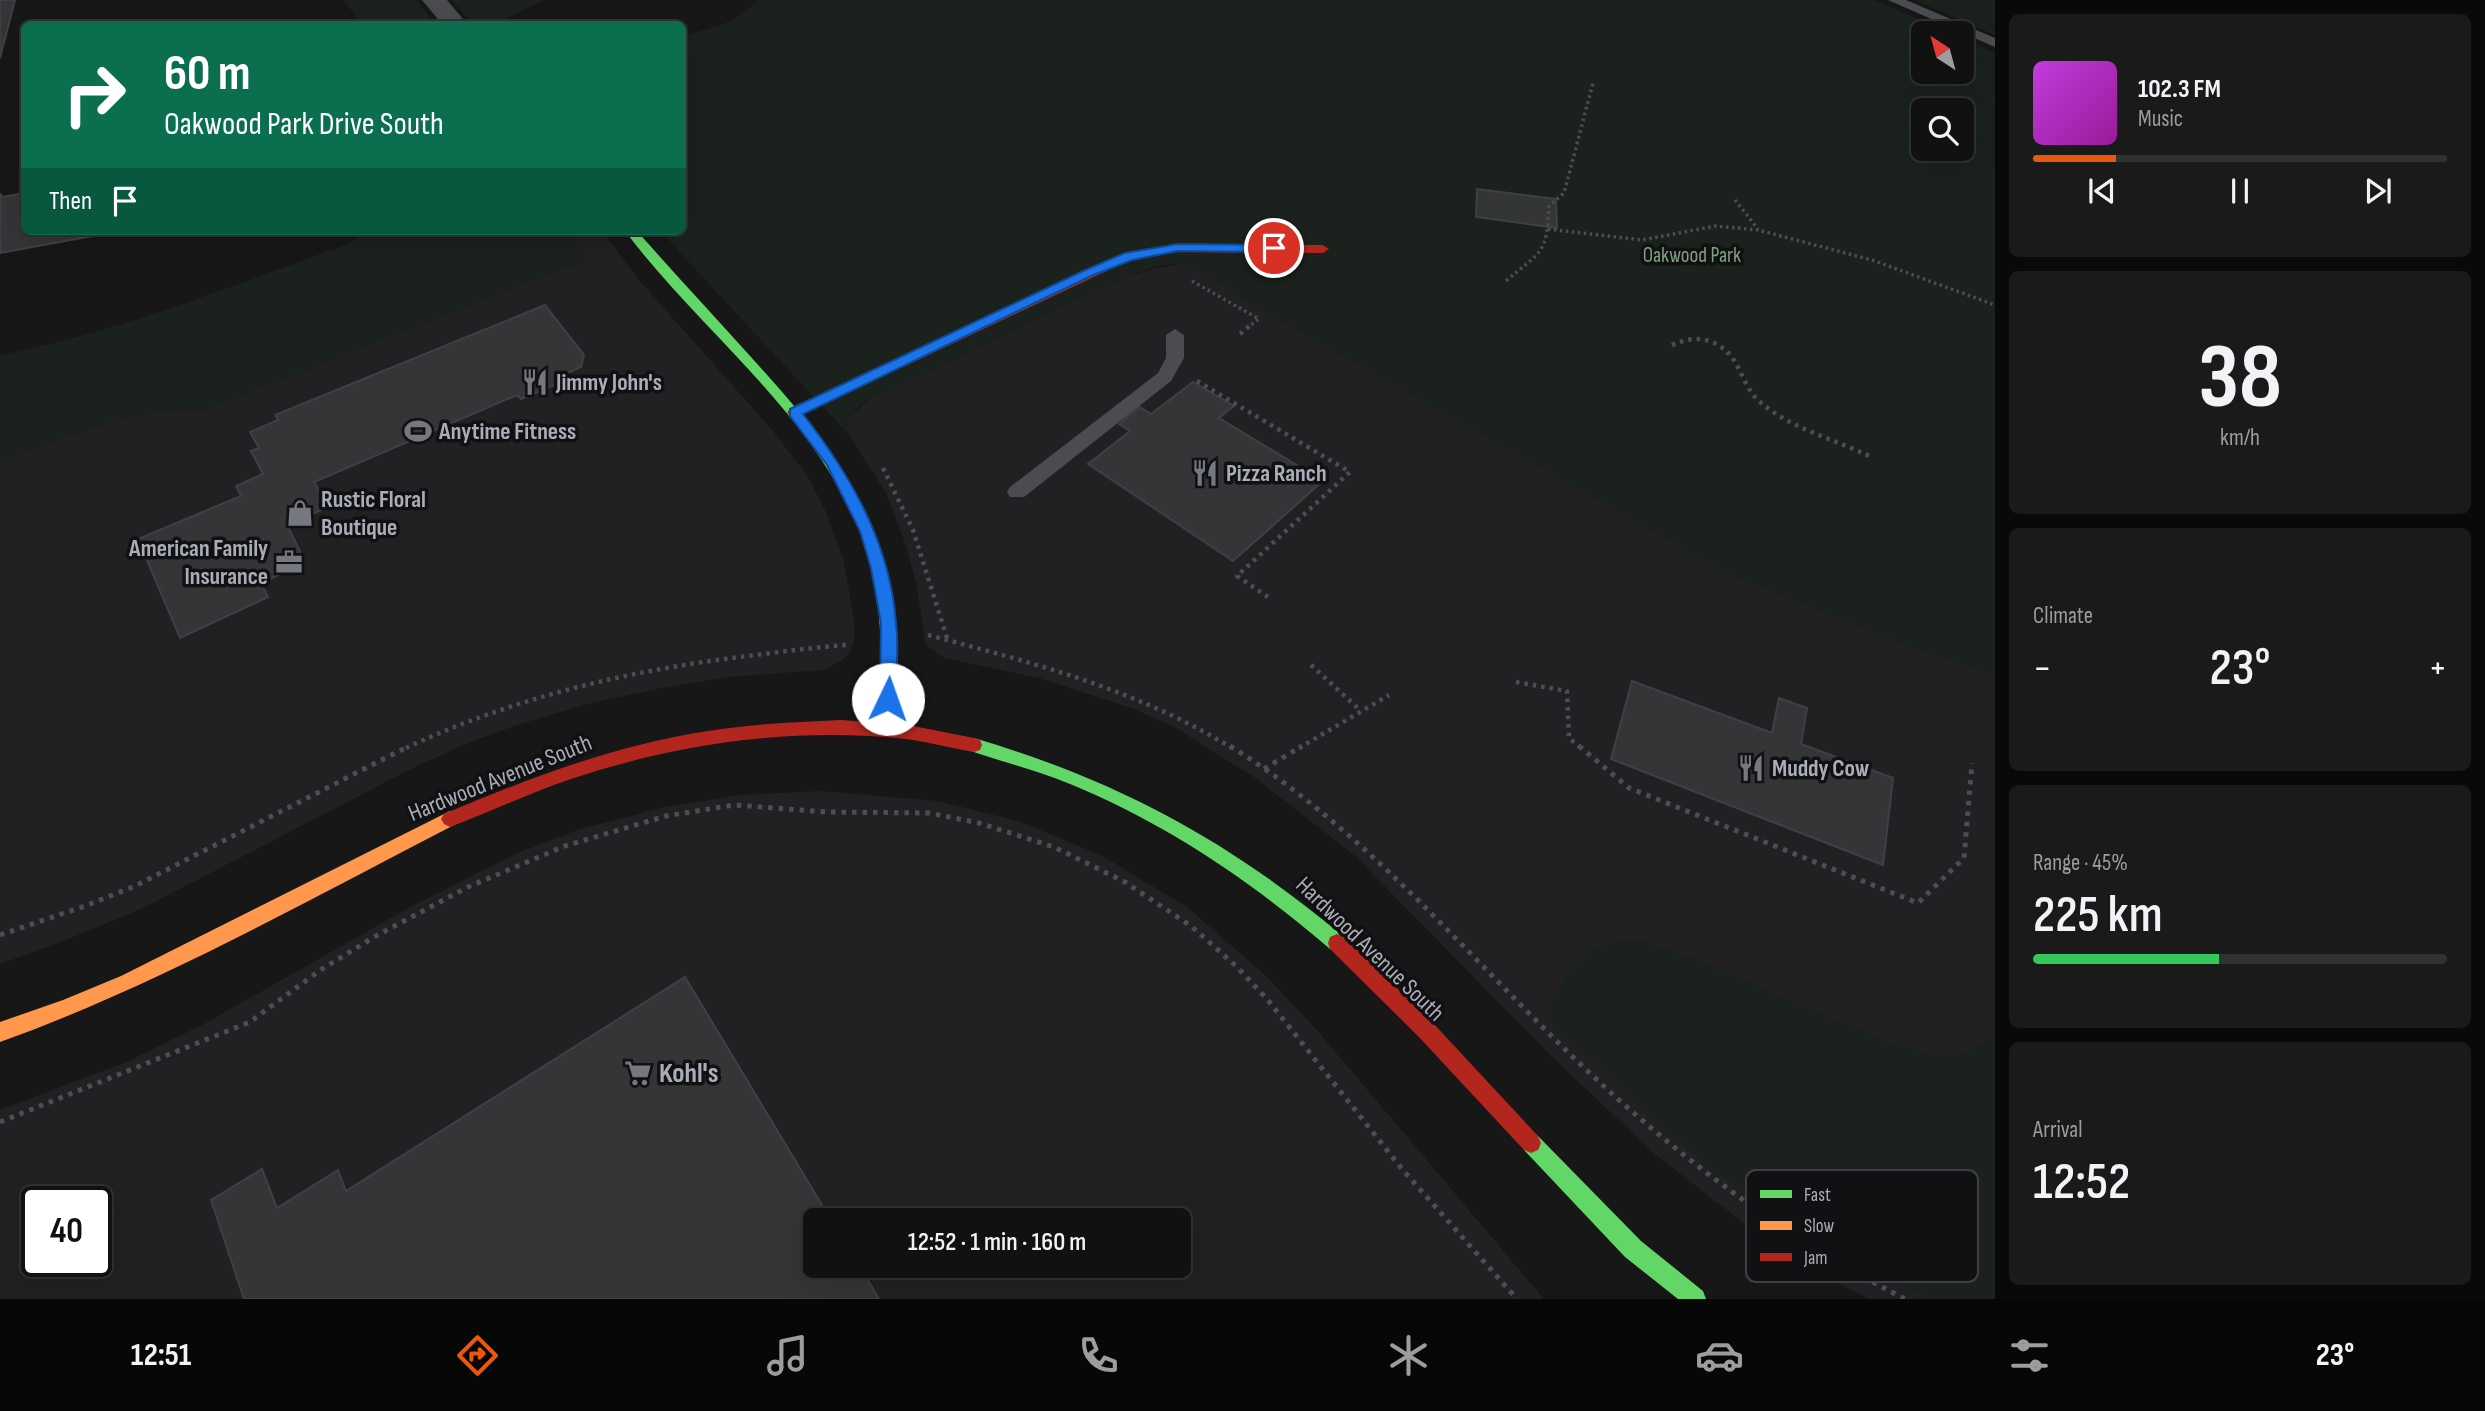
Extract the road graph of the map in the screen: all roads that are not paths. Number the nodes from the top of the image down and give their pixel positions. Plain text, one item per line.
1 (434, 0) edge
2 (1895, 0) edge
3 (452, 21) edge
4 (1995, 43) edge
5 (635, 235) edge
6 (1323, 249) dead end
7 (1175, 335) dead end
8 (794, 412) junction
9 (1017, 492) dead end
10 (885, 729) junction
11 (0, 1032) edge
12 (1695, 1299) edge

1 - 3 street
2 - 4 lane
5 - 8 street
6 - 8 street
7 - 9 lane
8 - 10 street
10 - 11 street, Hardwood Avenue South
10 - 12 street, Hardwood Avenue South

